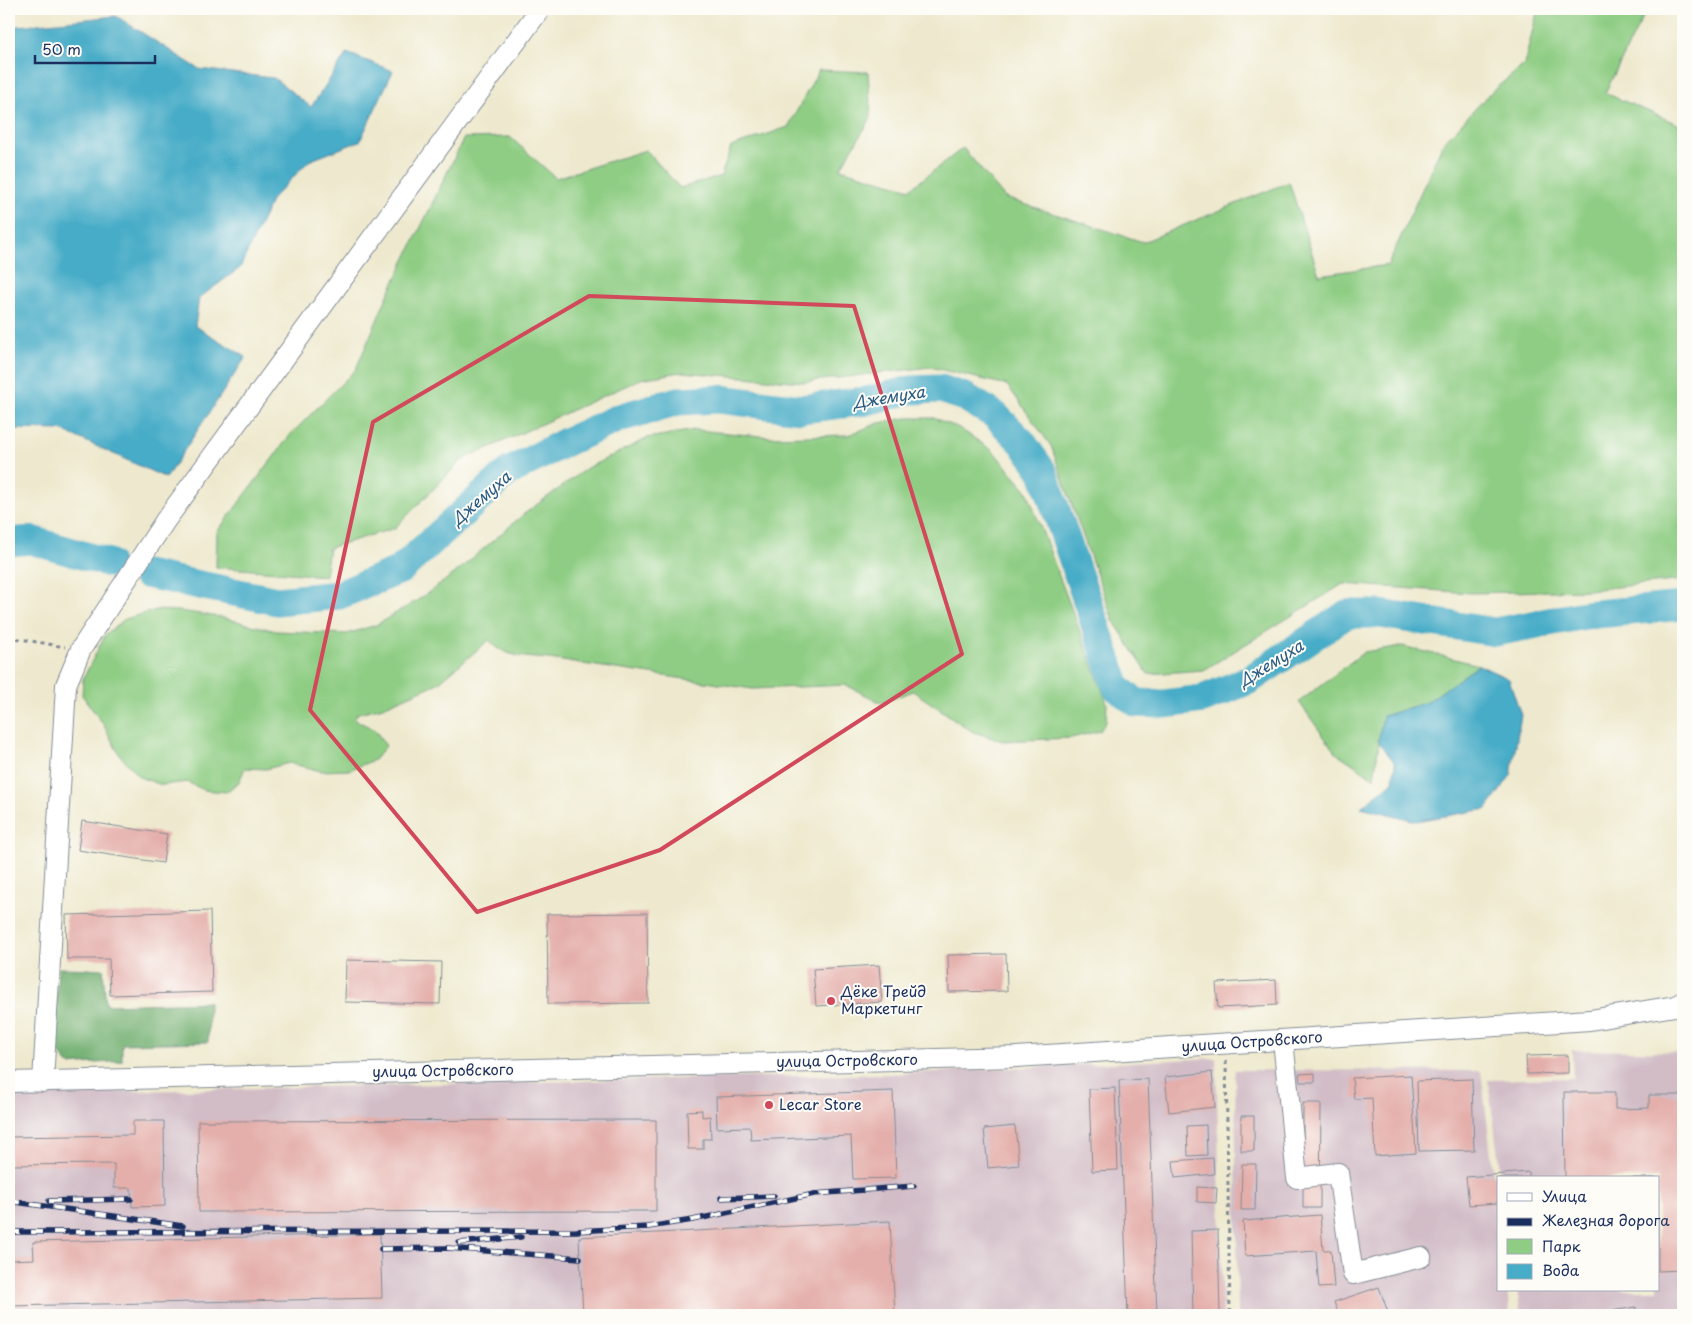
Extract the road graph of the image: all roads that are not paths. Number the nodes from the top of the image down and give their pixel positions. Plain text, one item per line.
1 (540, 9) edge
2 (1683, 1002) edge
3 (1283, 1040) junction
4 (9, 1082) edge
5 (43, 1082) junction
6 (1421, 1257) dead end

1 - 5 street
2 - 3 street, улица Островского
3 - 5 street, улица Островского
3 - 6 street
4 - 5 street, улица Островского

